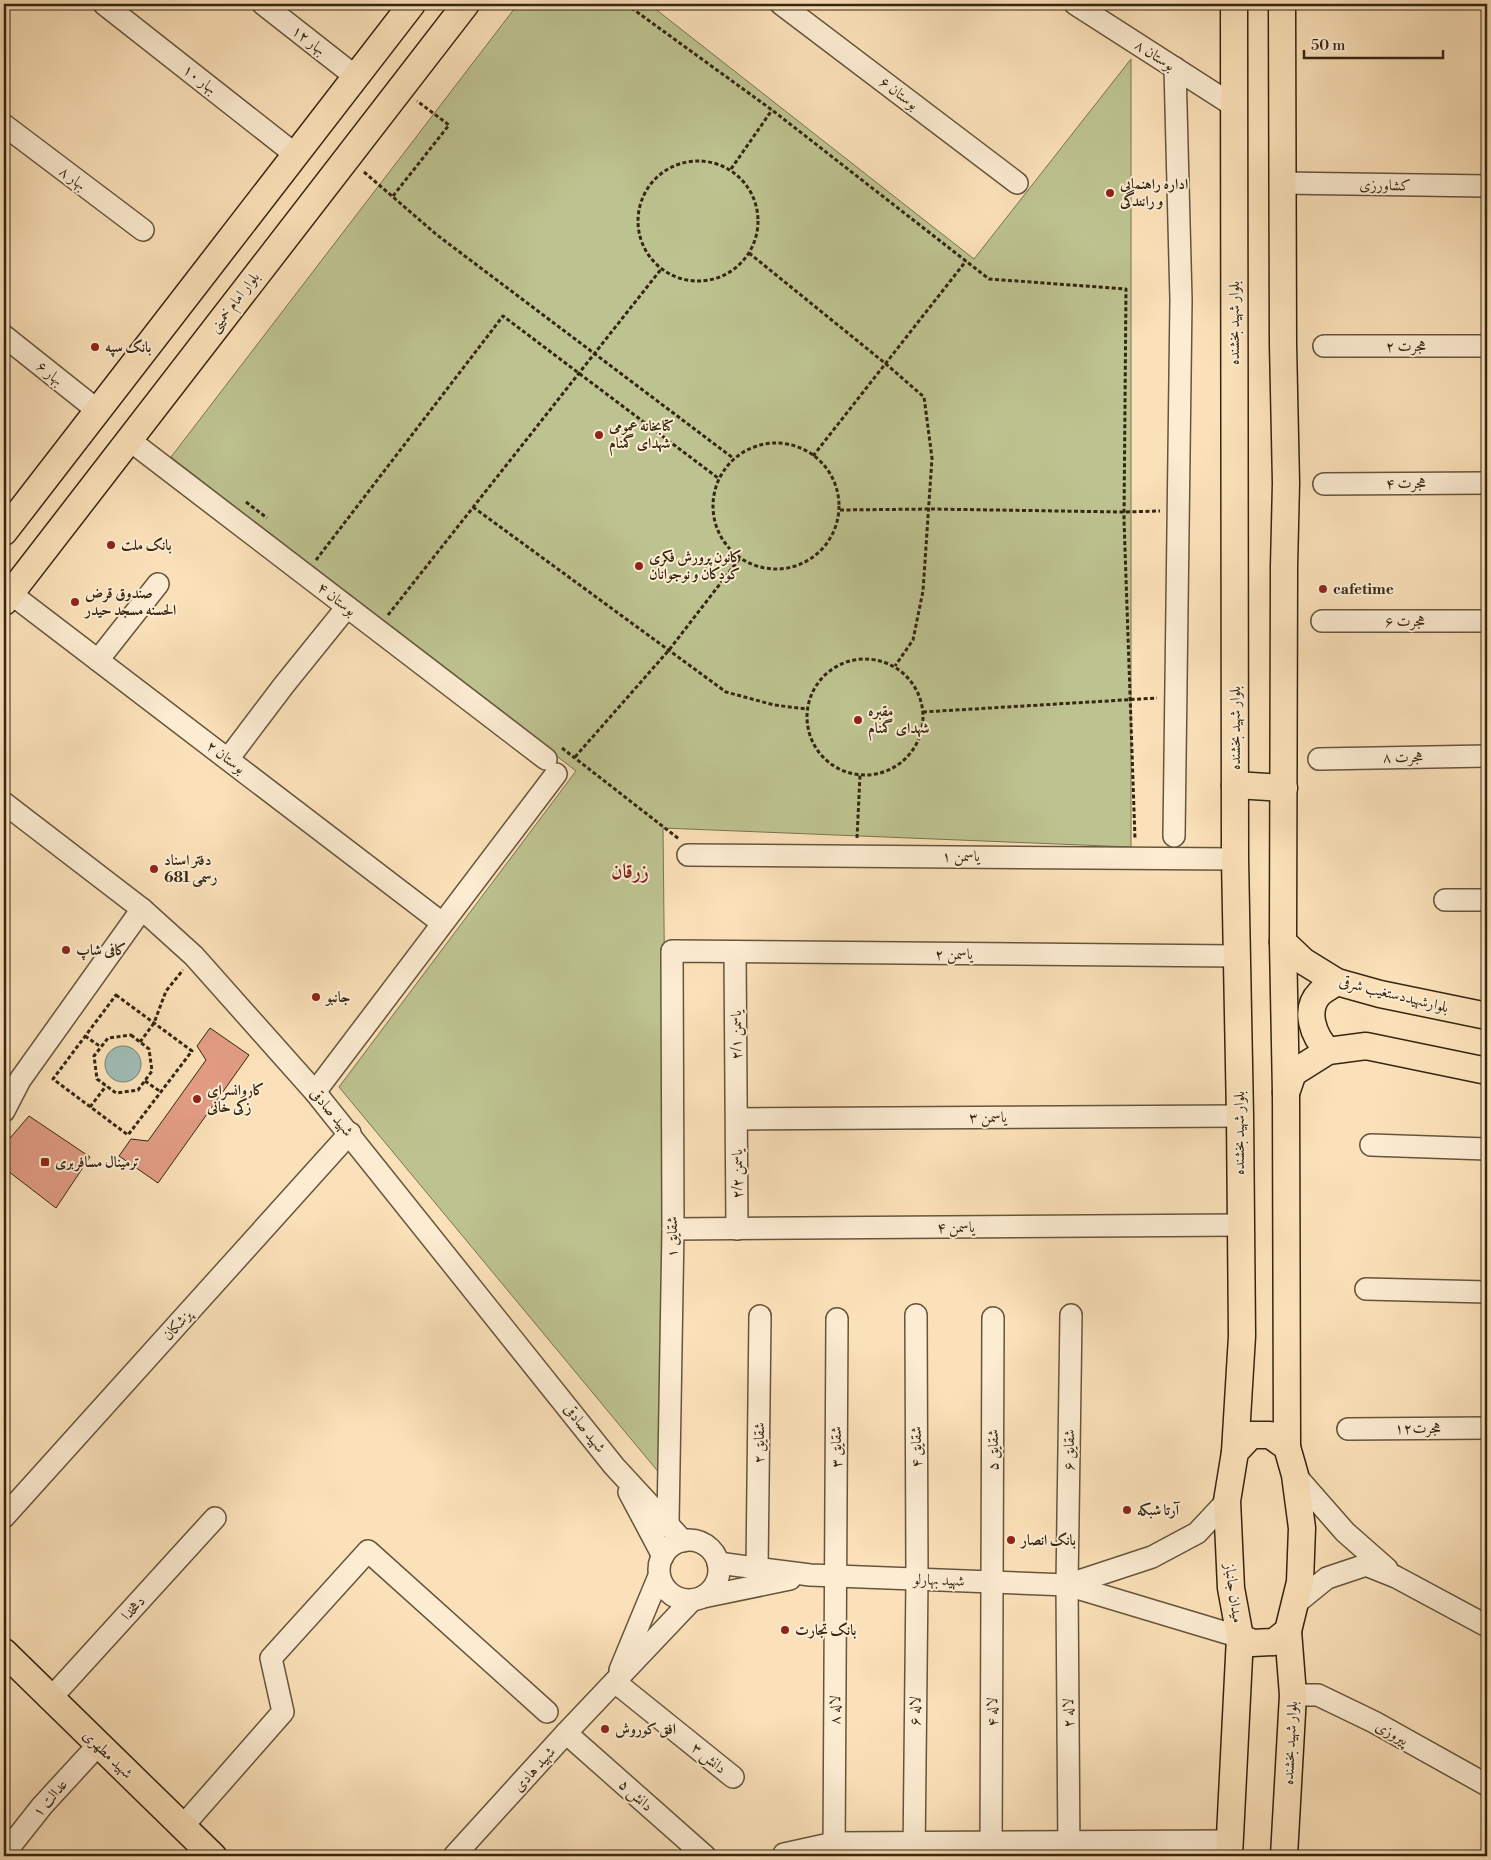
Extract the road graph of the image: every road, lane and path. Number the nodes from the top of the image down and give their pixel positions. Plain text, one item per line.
1 (104, 4) edge
2 (263, 4) edge
3 (412, 4) edge
4 (466, 4) edge
5 (626, 4) edge
6 (781, 4) edge
7 (1075, 4) edge
8 (1234, 4) edge
9 (1282, 4) edge
10 (1176, 68) junction
11 (356, 76) junction
12 (400, 89) junction
13 (1234, 106) junction
14 (772, 110) junction
15 (4, 125) edge
16 (296, 154) junction
17 (347, 157) junction
18 (731, 169) junction
19 (1017, 183) dead end
20 (1282, 184) junction
21 (1487, 186) edge
22 (393, 196) junction
23 (143, 230) dead end
24 (749, 253) junction
25 (966, 261) junction
26 (662, 268) junction
27 (4, 336) edge
28 (1324, 346) dead end
29 (1487, 346) edge
30 (595, 354) junction
31 (886, 364) junction
32 (580, 374) junction
33 (97, 410) junction
34 (128, 439) junction
35 (814, 456) junction
36 (733, 458) junction
37 (718, 478) junction
38 (1487, 483) edge
39 (1324, 484) dead end
40 (245, 501) dead end
41 (473, 507) junction
42 (930, 509) junction
43 (840, 510) junction
44 (1178, 510) junction
45 (1124, 512) junction
46 (274, 524) dead end
47 (4, 532) edge
48 (311, 552) dead end
49 (318, 558) junction
50 (740, 558) junction
51 (325, 564) dead end
52 (304, 574) junction
53 (158, 584) dead end
54 (7, 597) edge
55 (347, 607) junction
56 (382, 608) dead end
57 (396, 620) dead end
58 (381, 621) junction
59 (1322, 621) dead end
60 (1487, 621) edge
61 (669, 650) junction
62 (98, 660) junction
63 (895, 666) junction
64 (1176, 697) junction
65 (1130, 699) junction
66 (806, 709) junction
67 (923, 712) junction
68 (1487, 756) edge
69 (575, 757) junction
70 (228, 759) junction
71 (1319, 759) dead end
72 (554, 760) junction
73 (1234, 785) junction
74 (1284, 788) junction
75 (4, 803) edge
76 (1174, 836) dead end
77 (1135, 844) dead end
78 (687, 847) joint
79 (1235, 859) junction
80 (1445, 900) dead end
81 (1487, 900) edge
82 (142, 909) junction
83 (442, 923) junction
84 (1283, 942) junction
85 (672, 951) joint
86 (735, 952) junction
87 (194, 956) junction
88 (1236, 956) junction
89 (1338, 982) junction
90 (1487, 1016) edge
91 (154, 1023) junction
92 (85, 1036) junction
93 (140, 1042) junction
94 (101, 1047) junction
95 (1328, 1051) junction
96 (1487, 1071) edge
97 (145, 1080) junction
98 (106, 1086) junction
99 (161, 1092) junction
100 (315, 1092) junction
101 (1286, 1094) junction
102 (90, 1107) junction
103 (4, 1111) edge
104 (1240, 1116) junction
105 (736, 1119) junction
106 (350, 1133) junction
107 (1371, 1145) dead end
108 (1487, 1149) edge
109 (1240, 1225) junction
110 (673, 1229) junction
111 (737, 1229) junction
112 (1366, 1289) dead end
113 (1487, 1292) edge
114 (916, 1315) dead end
115 (760, 1316) dead end
116 (1071, 1316) dead end
117 (993, 1318) dead end
118 (837, 1319) dead end
119 (1487, 1428) edge
120 (1348, 1429) dead end
121 (1287, 1447) junction
122 (1235, 1452) junction
123 (614, 1466) junction
124 (1295, 1475) junction
125 (1227, 1501) junction
126 (4, 1516) edge
127 (215, 1518) dead end
128 (668, 1523) junction
129 (683, 1541) junction
130 (718, 1563) junction
131 (661, 1566) junction
132 (757, 1569) junction
133 (810, 1575) junction
134 (835, 1576) junction
135 (1396, 1577) junction
136 (917, 1579) junction
137 (993, 1581) junction
138 (1067, 1585) junction
139 (698, 1598) junction
140 (1295, 1604) junction
141 (1487, 1626) edge
142 (1288, 1631) junction
143 (1240, 1637) junction
144 (4, 1652) edge
145 (615, 1682) junction
146 (1293, 1695) junction
147 (50, 1698) junction
148 (547, 1712) dead end
149 (566, 1733) junction
150 (98, 1745) junction
151 (733, 1777) dead end
152 (1487, 1785) edge
153 (182, 1826) junction
154 (914, 1849) edge
155 (991, 1849) edge
156 (1069, 1849) edge
157 (1229, 1849) edge
158 (834, 1850) edge
159 (4, 1854) edge
160 (783, 1855) edge
161 (213, 1856) edge
162 (454, 1856) edge
163 (705, 1856) edge
164 (1284, 1856) edge

1 - 16 street, بهار ۱۰
2 - 11 street, بهار ۱۲
3 - 11 main road
4 - 12 main road, بلوار امام خمینی
5 - 14 path
6 - 19 street, بوستان ۶
7 - 10 street, بوستان ۸
8 - 13 main road, بلوار شهید بخشنده
9 - 20 main road
10 - 13 street, بوستان ۸
10 - 44 street
11 - 16 main road
12 - 17 main road, بلوار امام خمینی
12 - 22 path
13 - 73 main road, بلوار شهید بخشنده
14 - 18 path
14 - 25 path
15 - 23 street, بهار ۸
16 - 33 main road
17 - 22 path
17 - 34 main road, بلوار امام خمینی
18 - 24 path
18 - 26 path
20 - 21 street, کشاورزی
20 - 74 main road
22 - 30 path
24 - 26 path
24 - 31 path
25 - 31 path
25 - 45 path
26 - 30 path
27 - 33 street, بهار ۶
28 - 29 street, هجرت ۲
30 - 32 path
30 - 36 path
31 - 35 path
31 - 42 path
32 - 37 path
32 - 41 path
32 - 49 path
33 - 47 main road
34 - 52 street, بوستان ۴
34 - 54 main road, بلوار امام خمینی
35 - 36 path
35 - 43 path
36 - 37 path
37 - 50 path
38 - 39 street, هجرت ۴
40 - 46 path
41 - 58 path
41 - 61 path
42 - 43 path
42 - 45 path
42 - 63 path
43 - 50 path
44 - 45 path
44 - 64 street
45 - 65 path
48 - 49 path
49 - 51 path
49 - 52 path
50 - 61 path
52 - 55 street, بوستان ۴
53 - 62 street
54 - 62 street, بوستان ۲
55 - 58 street, بوستان ۴
55 - 70 street
56 - 58 path
57 - 58 path
58 - 72 street, بوستان ۴
59 - 60 street, هجرت ۶
61 - 66 path
61 - 69 path
62 - 70 street, بوستان ۲
63 - 66 path
63 - 67 path
64 - 65 path
64 - 76 street
65 - 67 path
65 - 77 path
66 - 67 path
68 - 71 street, هجرت ۸
69 - 72 path
69 - 78 path
70 - 83 street, بوستان ۲
72 - 83 street
73 - 74 main road
73 - 79 main road, بلوار شهید بخشنده
74 - 84 main road
75 - 82 street, شهید صادقی
78 - 79 street, یاسمن ۱
79 - 88 main road, بلوار شهید بخشنده
80 - 81 street
82 - 87 street, شهید صادقی
82 - 103 street
83 - 100 street
84 - 89 main road, بلوارشهیددستغیب شرقی
84 - 101 main road
85 - 86 street, یاسمن ۲
85 - 110 street, شقایق ۱
86 - 88 street, یاسمن ۲
86 - 105 street, یاسمن ۲/۱
87 - 91 path
87 - 100 street, شهید صادقی
88 - 104 main road, بلوار شهید بخشنده
89 - 90 main road, بلوارشهیددستغیب شرقی
89 - 95 main road
91 - 92 path
91 - 93 path
91 - 99 path
92 - 94 path
92 - 102 path
93 - 94 path
93 - 97 path
94 - 98 path
95 - 96 main road
95 - 101 main road
97 - 98 path
97 - 99 path
98 - 102 path
99 - 102 path
100 - 106 street, شهید صادقی
101 - 121 main road
104 - 105 street, یاسمن ۳
104 - 109 main road, بلوار شهید بخشنده
105 - 111 street, یاسمن ۲/۲
106 - 123 street, شهید صادقی
106 - 126 street, پزشکان
107 - 108 street
109 - 111 street, یاسمن ۴
109 - 122 main road, بلوار شهید بخشنده
110 - 111 street, یاسمن ۴
110 - 128 street, شقایق ۱
112 - 113 street
114 - 136 street, شقایق ۴
115 - 132 street, شقایق ۲
116 - 138 street, شقایق ۶
117 - 137 street, شقایق ۵
118 - 134 street, شقایق ۳
119 - 120 street, هجرت۱۲
121 - 122 main road
121 - 124 main road
122 - 125 main road, میدان جانباز
123 - 128 street
123 - 131 street
124 - 135 street
124 - 140 main road
125 - 138 street
125 - 143 main road, میدان جانباز
127 - 147 street, دهخدا
128 - 129 street
129 - 130 street
129 - 131 street
130 - 132 street
130 - 139 street
131 - 139 street
131 - 145 street
132 - 133 street
133 - 134 street, شهید بهارلو
133 - 139 street
134 - 136 street, شهید بهارلو
134 - 158 street, لاله ۸
135 - 140 street
135 - 141 street
136 - 137 street, شهید بهارلو
136 - 154 street, لاله ۶
137 - 138 street, شهید بهارلو
137 - 155 street, لاله ۴
138 - 143 street
138 - 156 street, لاله ۲
139 - 145 street, شهید هادی
140 - 142 main road
142 - 143 main road, میدان جانباز
142 - 146 main road, بلوار شهید بخشنده
143 - 157 main road
144 - 147 main road, شهید مطهری
145 - 149 street, شهید هادی
145 - 151 street, دانش ۳
146 - 152 street, پیروزی
146 - 164 main road, بلوار شهید بخشنده
147 - 150 main road, شهید مطهری
148 - 153 street
149 - 162 street, شهید هادی
149 - 163 street, دانش ۵
150 - 153 main road, شهید مطهری
150 - 159 street, عدالت ۱
153 - 161 main road, شهید مطهری
154 - 155 street
154 - 158 street
155 - 156 street
156 - 157 street
158 - 160 street

